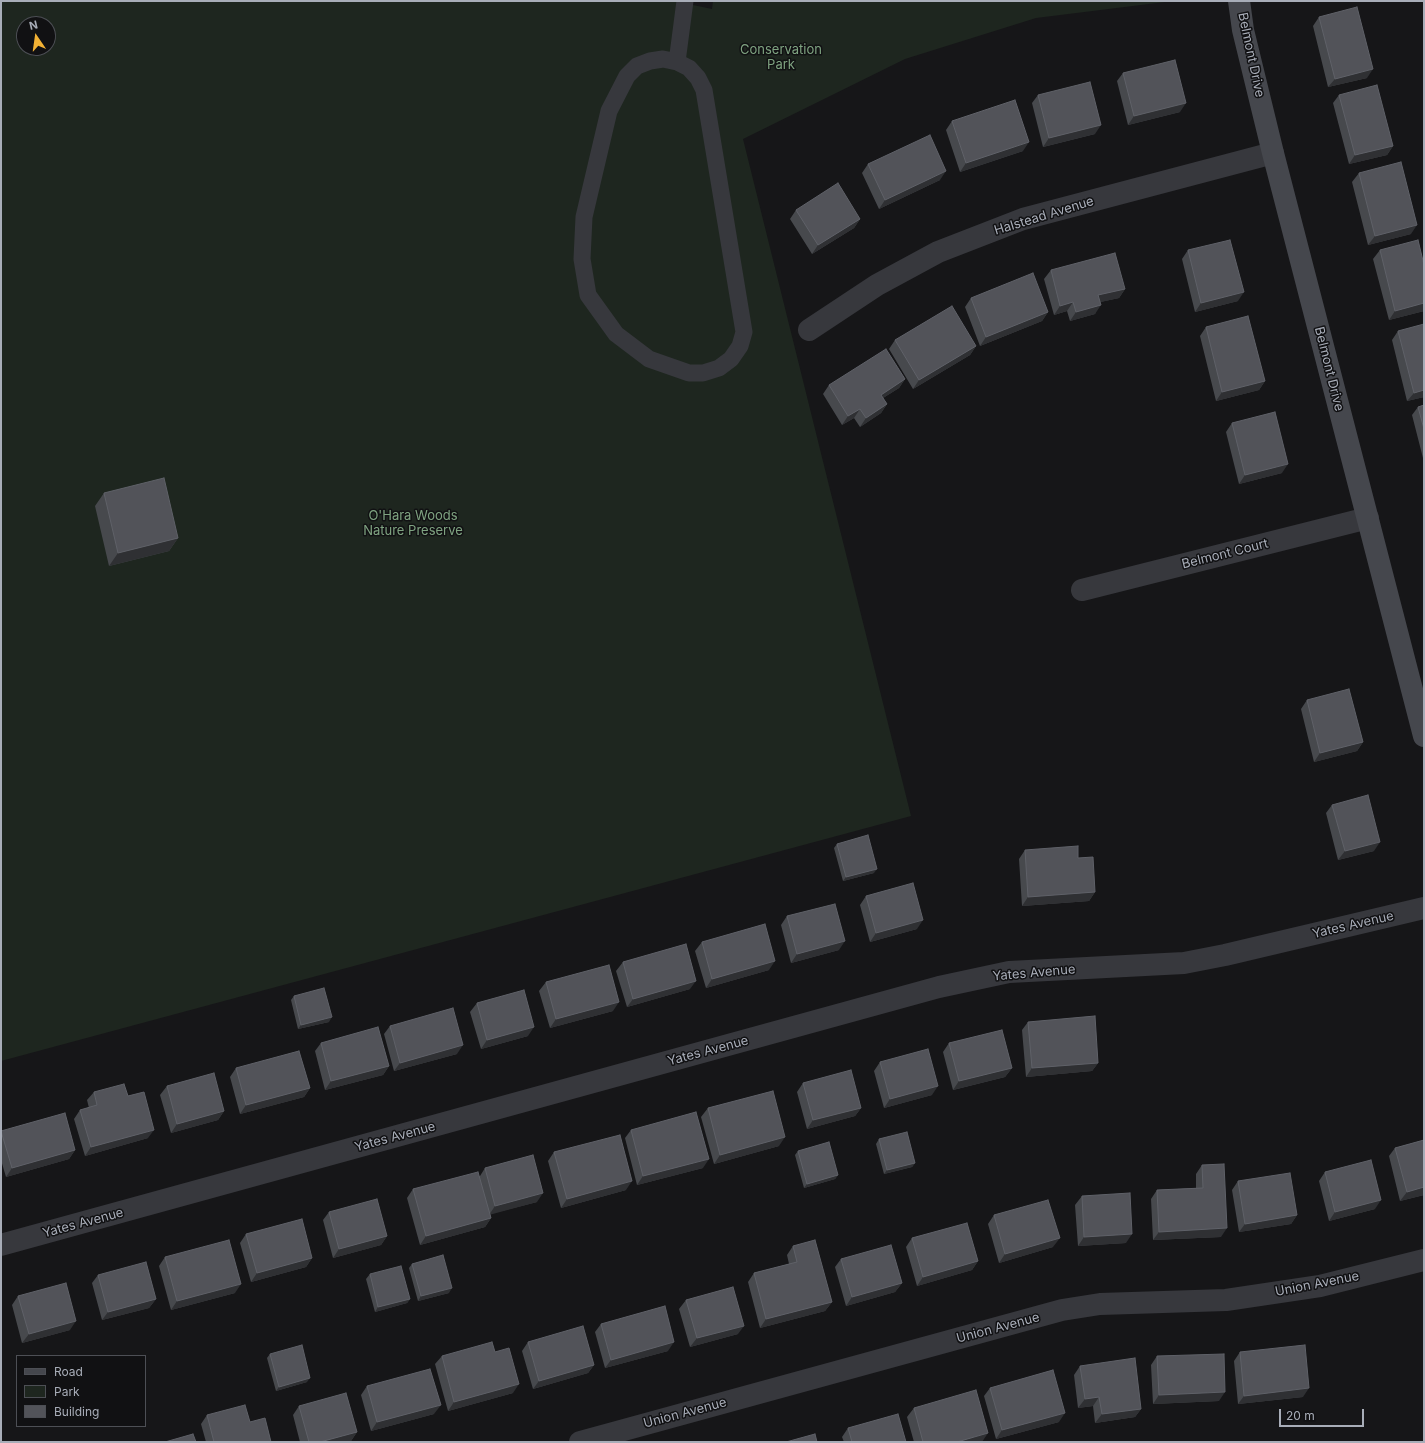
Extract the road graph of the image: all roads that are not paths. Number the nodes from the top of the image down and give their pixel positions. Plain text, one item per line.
1 (684, 1) edge
2 (1239, 1) edge
3 (677, 62) junction
4 (1274, 153) junction
5 (809, 330) dead end
6 (1368, 518) junction
7 (1082, 590) dead end
8 (1424, 736) edge
9 (1424, 908) edge
10 (1, 1245) edge
11 (1424, 1260) edge
12 (580, 1442) edge

1 - 3 lane
2 - 4 street, Belmont Drive
3 - 3 lane
4 - 5 street, Halstead Avenue
4 - 6 street, Belmont Drive
6 - 7 street, Belmont Court
6 - 8 street, Belmont Drive
9 - 10 street, Yates Avenue
11 - 12 street, Union Avenue

